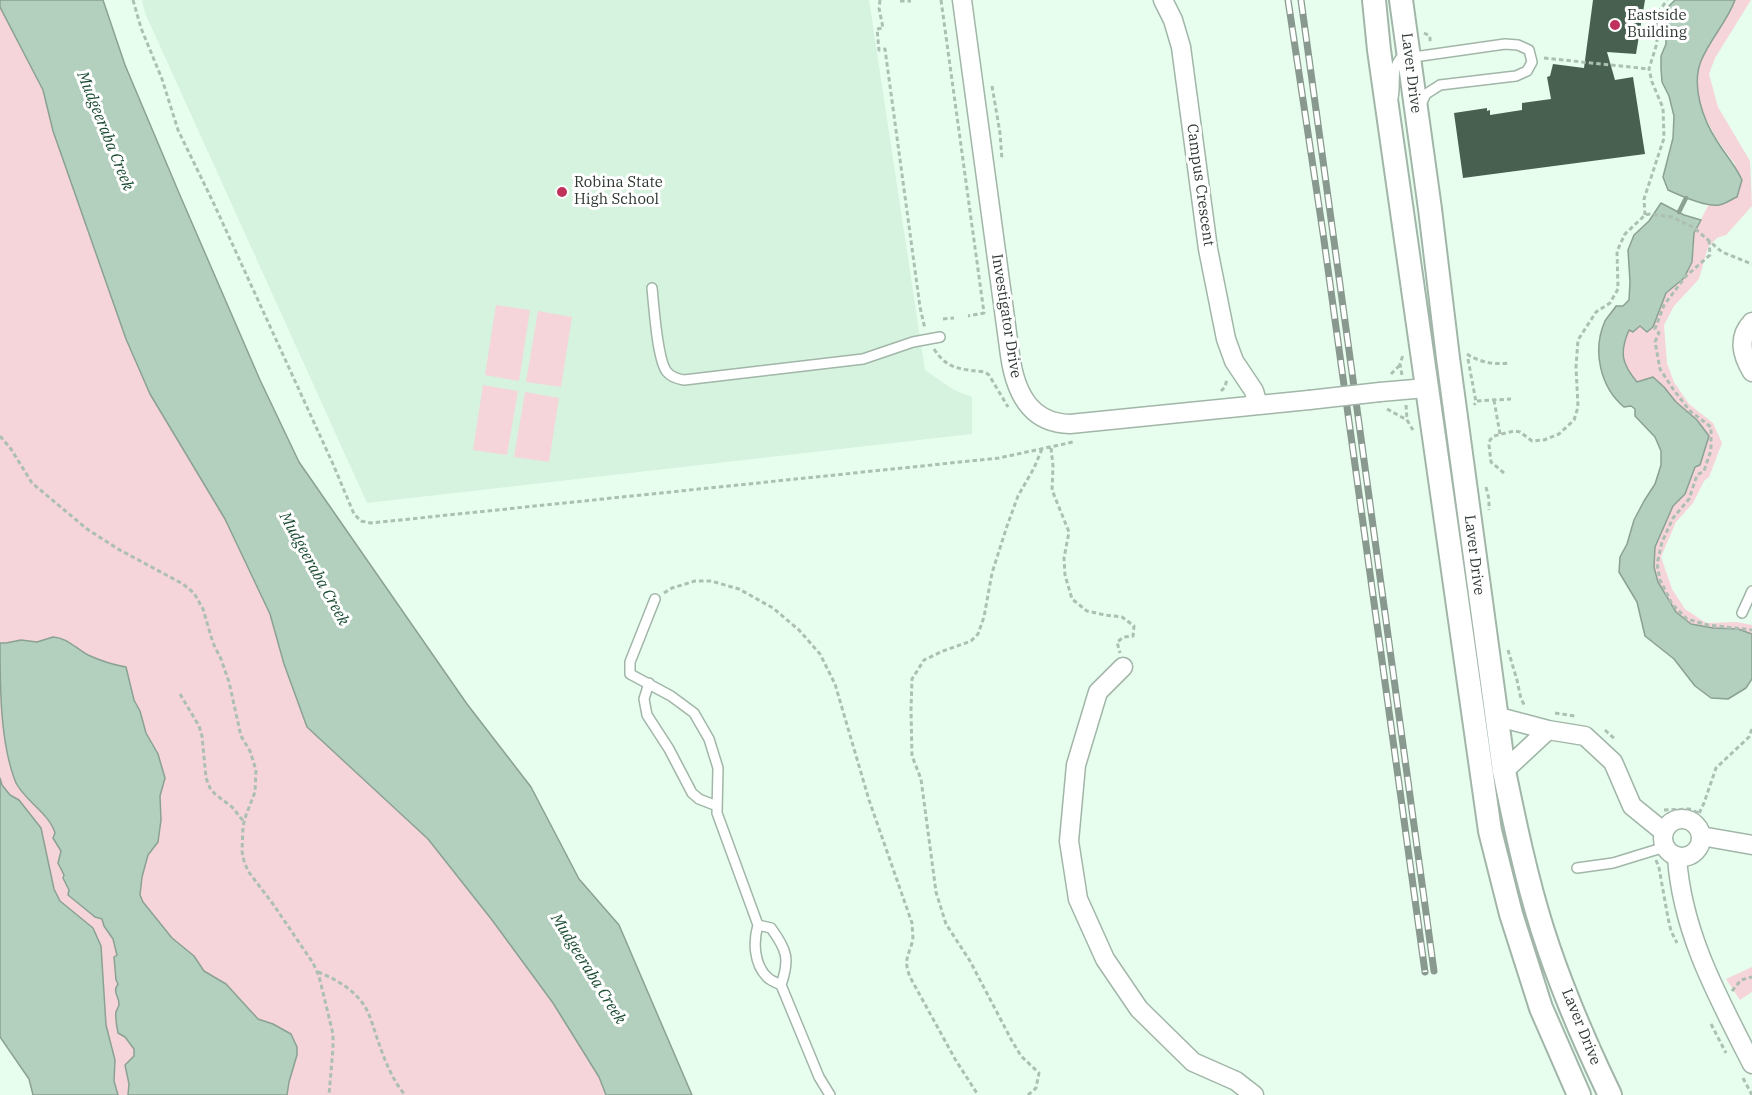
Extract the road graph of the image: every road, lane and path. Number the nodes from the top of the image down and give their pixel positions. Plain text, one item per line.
1 (132, 0) edge
2 (941, 0) edge
3 (962, 0) edge
4 (1163, 0) edge
5 (1374, 0) edge
6 (1401, 0) edge
7 (1667, 0) edge
8 (900, 1) edge
9 (911, 1) edge
10 (880, 2) edge
11 (885, 3) dead end
12 (1408, 57) junction
13 (1530, 57) junction
14 (1649, 69) junction
15 (990, 76) dead end
16 (1388, 112) junction
17 (1416, 115) junction
18 (1002, 165) dead end
19 (1645, 215) junction
20 (1709, 240) junction
21 (1752, 264) edge
22 (652, 288) dead end
23 (968, 316) dead end
24 (954, 318) dead end
25 (944, 319) dead end
26 (1752, 322) edge
27 (940, 337) dead end
28 (929, 339) junction
29 (1467, 354) dead end
30 (1509, 363) dead end
31 (1239, 369) junction
32 (1752, 372) edge
33 (1426, 388) junction
34 (1511, 399) dead end
35 (1380, 400) junction
36 (1494, 400) junction
37 (1476, 402) dead end
38 (1258, 405) junction
39 (1232, 407) junction
40 (1009, 409) dead end
41 (1407, 420) dead end
42 (1500, 434) junction
43 (0, 436) edge
44 (1055, 439) dead end
45 (1075, 442) dead end
46 (1064, 443) junction
47 (1050, 448) junction
48 (1042, 449) junction
49 (1504, 473) dead end
50 (1484, 482) dead end
51 (1489, 518) dead end
52 (1752, 591) edge
53 (655, 599) joint
54 (1742, 613) dead end
55 (1752, 630) edge
56 (1506, 644) dead end
57 (1123, 667) joint
58 (649, 683) junction
59 (180, 694) dead end
60 (1495, 716) junction
61 (1580, 717) dead end
62 (1546, 724) junction
63 (1600, 727) dead end
64 (1752, 729) edge
65 (1619, 743) dead end
66 (1504, 771) junction
67 (717, 807) junction
68 (1660, 810) dead end
69 (244, 822) junction
70 (1698, 824) junction
71 (1669, 845) junction
72 (1752, 845) edge
73 (1577, 868) dead end
74 (758, 925) junction
75 (316, 971) junction
76 (1752, 977) edge
77 (781, 985) junction
78 (1720, 1000) junction
79 (1752, 1064) edge
80 (329, 1095) edge
81 (405, 1095) edge
82 (830, 1095) edge
83 (978, 1095) edge
84 (1028, 1095) edge
85 (1254, 1095) edge
86 (1579, 1095) edge
87 (1610, 1095) edge

1 - 48 path
2 - 23 path
3 - 39 street, Investigator Drive
4 - 31 street, Campus Crescent
5 - 16 street, Laver Drive
6 - 12 street, Laver Drive
7 - 14 path
8 - 9 path
10 - 11 path
10 - 28 path
12 - 13 lane
12 - 16 lane
12 - 17 street, Laver Drive
13 - 14 path
13 - 17 lane
14 - 19 path
15 - 18 path
16 - 33 street, Laver Drive
17 - 60 street, Laver Drive
19 - 20 path
19 - 42 path
20 - 21 path
20 - 55 path
22 - 28 lane
24 - 25 path
26 - 32 street
27 - 28 lane
28 - 40 path
29 - 30 path
31 - 38 street, Campus Crescent
31 - 39 street
33 - 35 street, Investigator Drive
33 - 86 street, Laver Drive
34 - 36 path
35 - 38 street, Investigator Drive, bridge
35 - 41 path
36 - 37 path
36 - 42 path
38 - 39 street, Investigator Drive
42 - 49 path
43 - 69 path
44 - 46 path
45 - 46 path
46 - 47 path
47 - 48 path
47 - 57 path
48 - 84 path
50 - 51 path
52 - 54 lane
53 - 58 lane
53 - 83 path
56 - 62 path
57 - 85 street
58 - 67 lane
58 - 67 lane
59 - 69 path
60 - 62 street
60 - 66 street, Laver Drive
61 - 62 path
62 - 66 street
62 - 71 street
63 - 65 path
64 - 70 path
66 - 87 street, Laver Drive
67 - 74 lane
68 - 70 path
69 - 75 path
70 - 71 street
70 - 71 street
70 - 72 street
71 - 73 lane
71 - 78 street
74 - 77 lane
74 - 77 lane
75 - 80 path
75 - 81 path
76 - 78 path
77 - 82 lane
78 - 79 street

